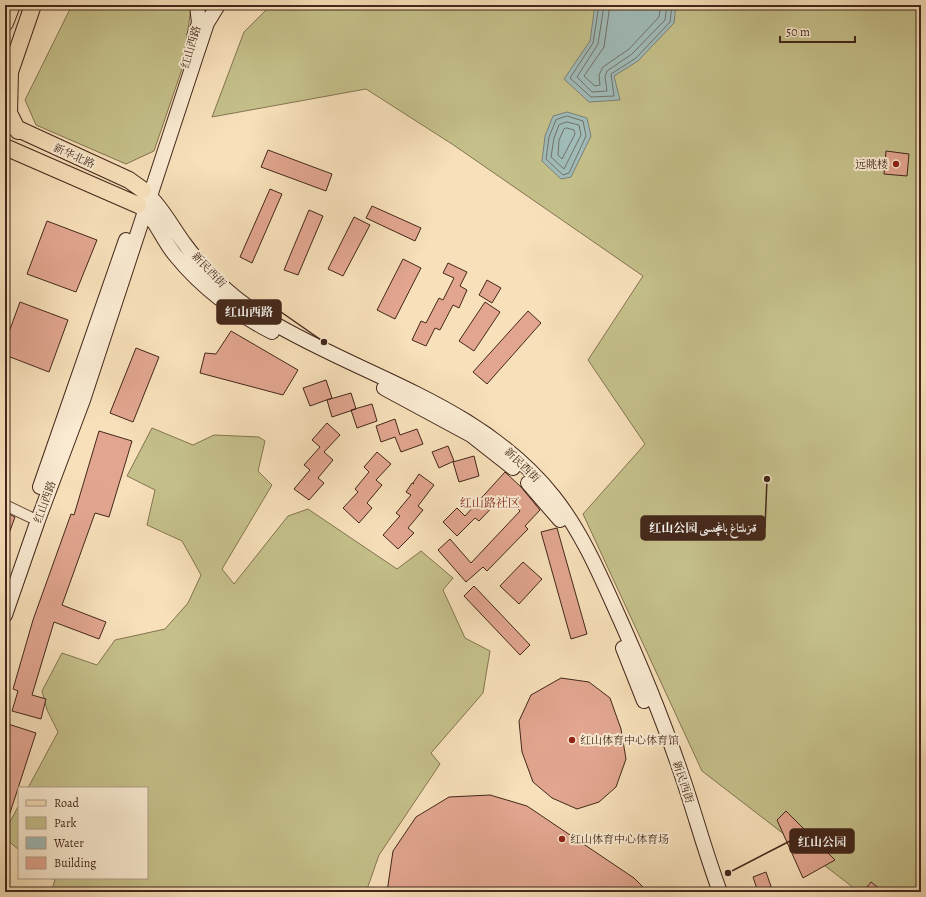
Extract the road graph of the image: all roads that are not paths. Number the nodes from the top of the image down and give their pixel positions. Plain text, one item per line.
1 (12, 5) edge
2 (33, 5) edge
3 (197, 5) edge
4 (218, 5) edge
5 (5, 23) edge
6 (7, 75) edge
7 (12, 127) edge
8 (5, 147) edge
9 (144, 200) junction
10 (5, 505) edge
11 (30, 517) junction
12 (5, 588) edge
13 (5, 615) edge
14 (711, 892) edge
15 (720, 892) edge

1 - 5 main road
2 - 6 main road
3 - 9 main road, 红山西路
4 - 9 main road, 红山西路
6 - 7 main road
7 - 9 main road, 新华北路
8 - 9 main road, 新华北路
9 - 11 main road, 红山西路
9 - 13 main road, 红山西路
9 - 14 main road, 新民西街
9 - 15 main road, 新民西街
10 - 11 street
11 - 12 main road, 红山西路

